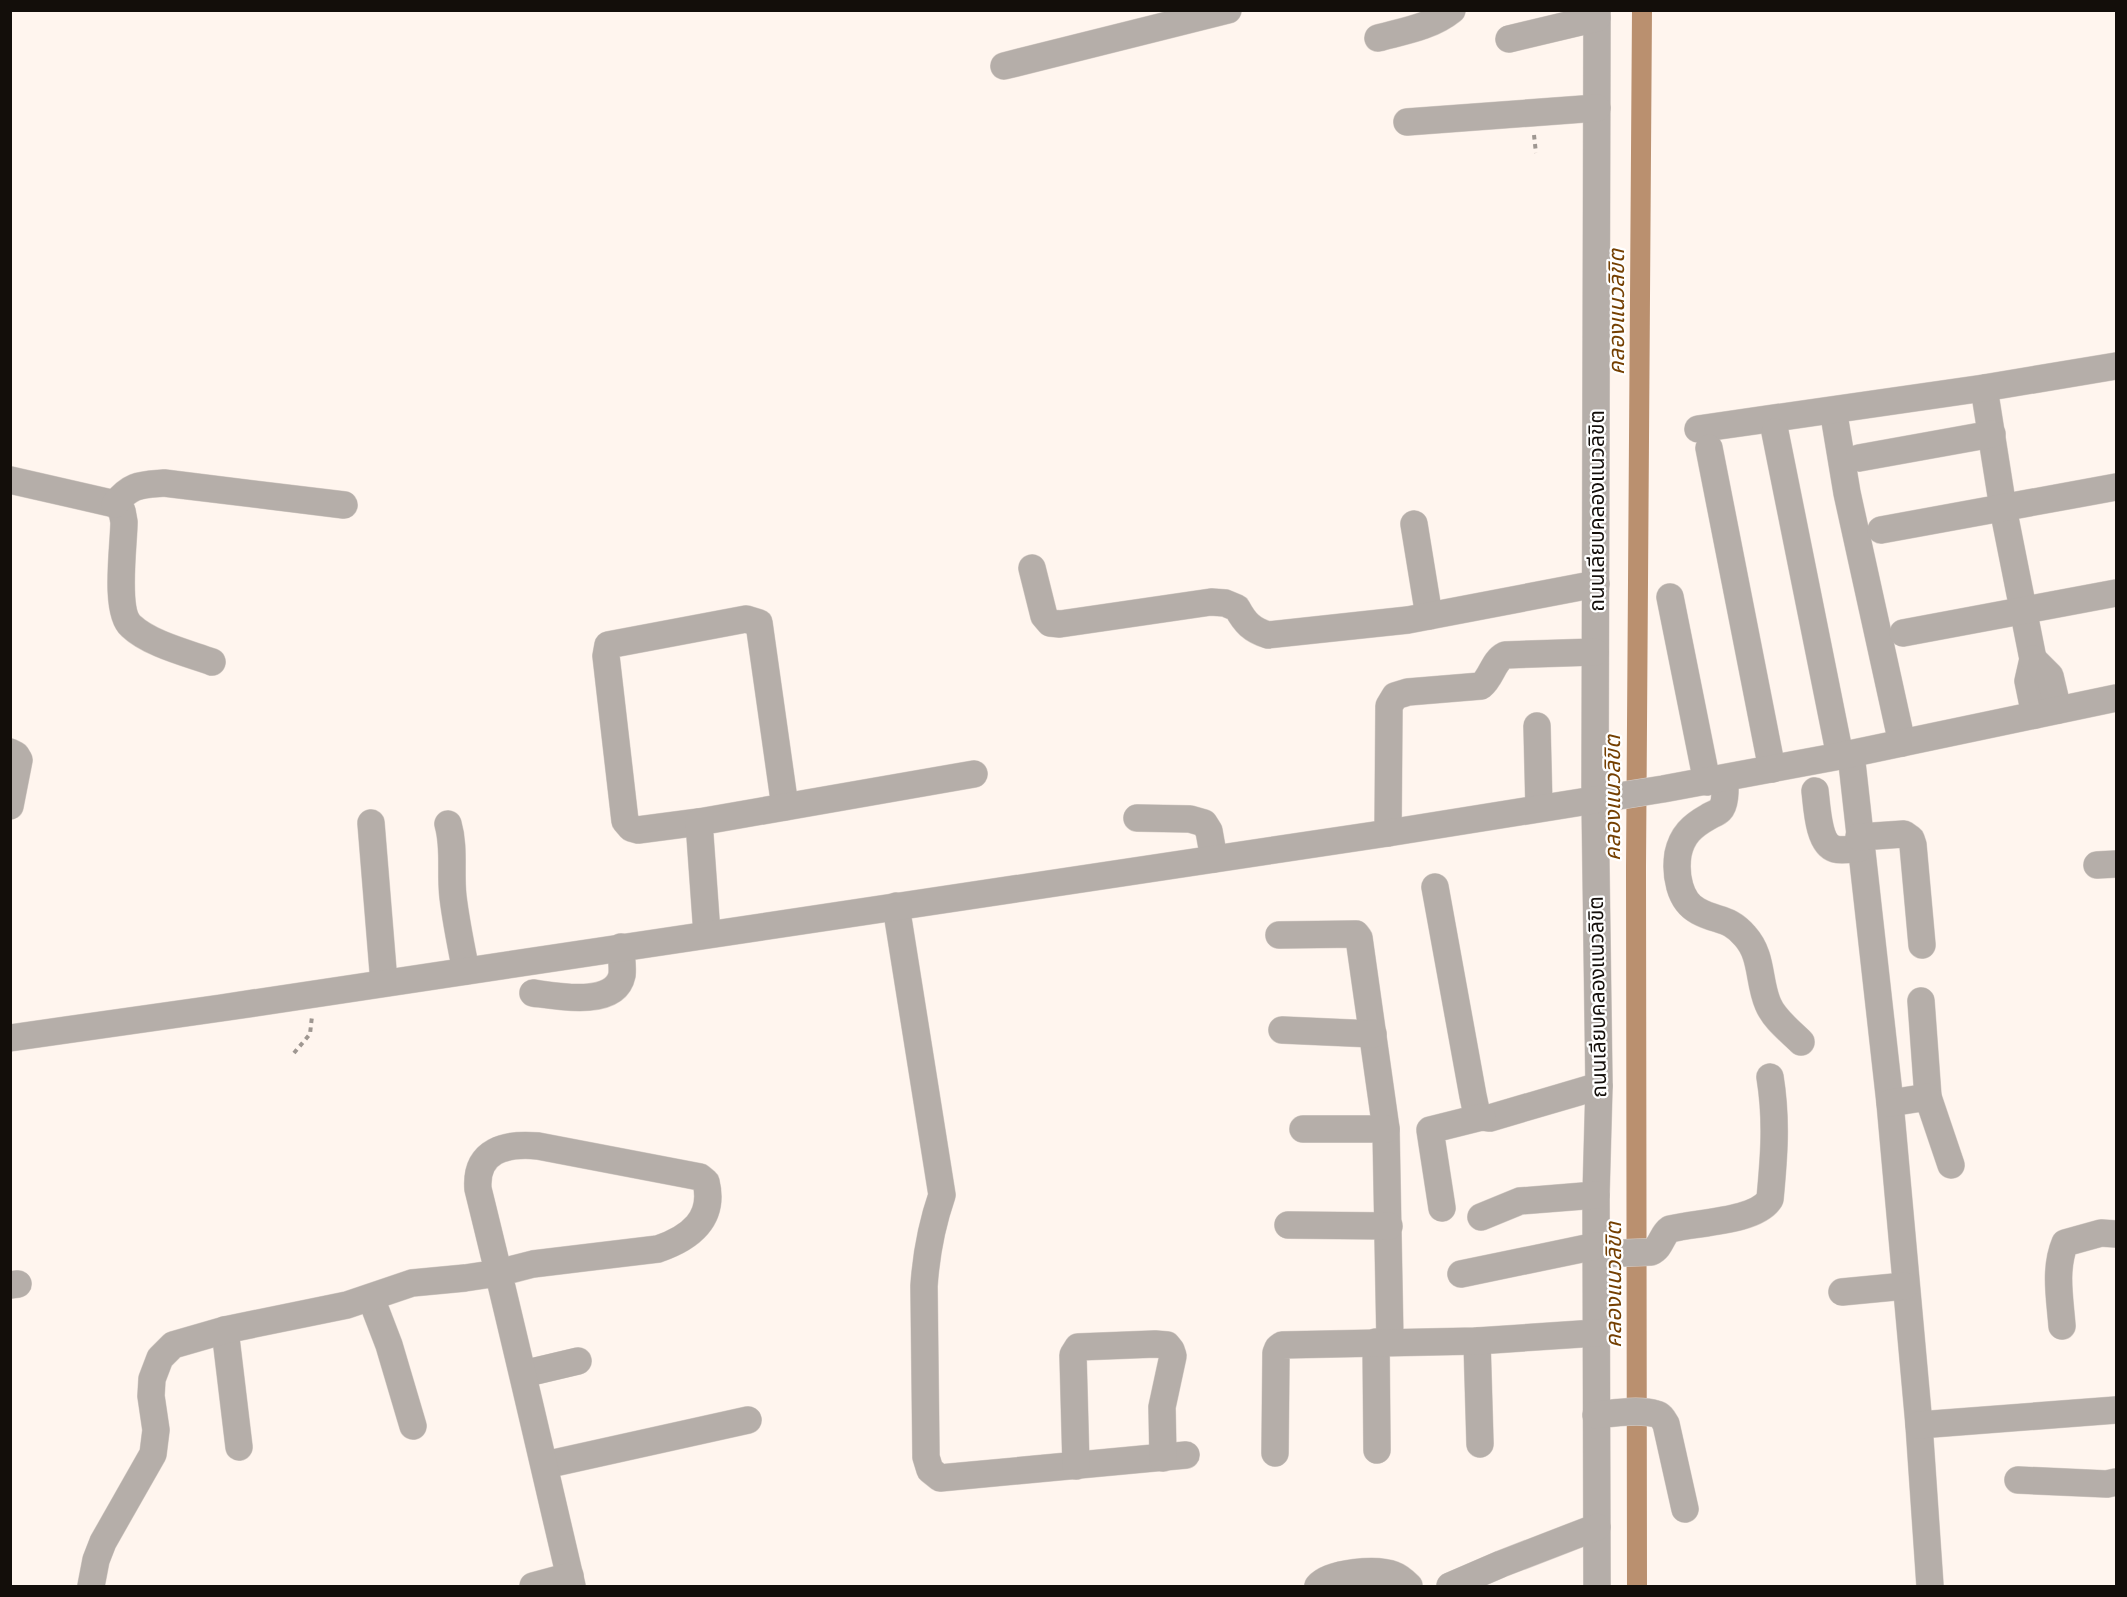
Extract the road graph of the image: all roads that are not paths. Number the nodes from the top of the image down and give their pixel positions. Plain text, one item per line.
1 (1228, 10) edge
2 (1452, 10) edge
3 (1605, 12) edge
4 (1378, 38) dead end
5 (1509, 39) dead end
6 (1004, 66) dead end
7 (1597, 108) junction
8 (1407, 122) dead end
9 (2116, 366) edge
10 (1984, 388) junction
11 (1835, 421) dead end
12 (1775, 432) dead end
13 (1992, 434) junction
14 (1860, 458) dead end
15 (10, 480) edge
16 (2116, 487) edge
17 (115, 504) junction
18 (344, 505) dead end
19 (2004, 508) junction
20 (1414, 524) dead end
21 (1881, 530) dead end
22 (1032, 568) dead end
23 (1596, 584) junction
24 (2116, 593) edge
25 (1670, 597) dead end
26 (2022, 609) junction
27 (1429, 616) junction
28 (1903, 633) dead end
29 (1596, 652) junction
30 (212, 662) dead end
31 (2116, 698) edge
32 (2046, 712) junction
33 (1537, 726) dead end
34 (1902, 743) junction
35 (10, 752) edge
36 (1845, 755) junction
37 (1772, 769) junction
38 (974, 774) dead end
39 (1716, 780) junction
40 (1815, 791) dead end
41 (1606, 797) junction
42 (11, 804) edge
43 (785, 807) junction
44 (1539, 808) junction
45 (1137, 818) dead end
46 (699, 822) junction
47 (371, 823) dead end
48 (448, 824) dead end
49 (1388, 833) junction
50 (1859, 843) junction
51 (391, 847) dead end
52 (1214, 859) junction
53 (1435, 887) dead end
54 (896, 906) junction
55 (707, 934) junction
56 (1279, 934) dead end
57 (1922, 945) dead end
58 (621, 947) junction
59 (466, 970) junction
60 (393, 982) junction
61 (533, 993) dead end
62 (1921, 1001) dead end
63 (1282, 1030) dead end
64 (1373, 1034) junction
65 (10, 1038) edge
66 (1801, 1042) dead end
67 (1770, 1077) dead end
68 (1599, 1086) junction
69 (1928, 1097) junction
70 (1890, 1103) junction
71 (1482, 1117) junction
72 (1303, 1129) dead end
73 (1386, 1129) junction
74 (1951, 1165) dead end
75 (1596, 1195) junction
76 (1442, 1209) dead end
77 (1481, 1217) dead end
78 (1288, 1225) dead end
79 (1389, 1226) junction
80 (2116, 1234) edge
81 (1602, 1251) junction
82 (498, 1273) junction
83 (1461, 1274) dead end
84 (1905, 1286) junction
85 (1842, 1292) dead end
86 (371, 1298) junction
87 (2062, 1326) dead end
88 (225, 1330) junction
89 (1596, 1333) junction
90 (1477, 1341) junction
91 (1383, 1342) junction
92 (578, 1361) dead end
93 (523, 1374) junction
94 (2116, 1410) edge
95 (1604, 1414) junction
96 (748, 1420) dead end
97 (1919, 1425) junction
98 (412, 1426) dead end
99 (1480, 1444) dead end
100 (239, 1447) dead end
101 (1377, 1450) dead end
102 (1275, 1453) dead end
103 (545, 1465) junction
104 (1076, 1466) junction
105 (2018, 1480) dead end
106 (2116, 1482) edge
107 (1685, 1509) dead end
108 (1597, 1527) junction
109 (571, 1581) edge
110 (91, 1587) edge
111 (533, 1587) edge
112 (1318, 1587) edge
113 (1408, 1587) edge
114 (1450, 1587) edge
115 (1597, 1587) edge
116 (1930, 1587) edge

1 - 6 street
2 - 4 street
3 - 5 street
3 - 7 street, ถนนเลียบคลองแนวลิขิต
7 - 8 street
7 - 23 street, ถนนเลียบคลองแนวลิขิต
9 - 10 street
10 - 13 street
10 - 37 street
11 - 34 street
12 - 36 street
13 - 14 street
13 - 19 street
15 - 17 street
16 - 19 street
17 - 18 street
17 - 30 street
19 - 21 street
19 - 26 street
20 - 27 street
22 - 27 street
23 - 27 street
23 - 29 street, ถนนเลียบคลองแนวลิขิต
24 - 26 street
25 - 39 street
26 - 28 street
26 - 32 street
29 - 41 street, ถนนเลียบคลองแนวลิขิต
29 - 49 street
31 - 32 street
32 - 34 street
33 - 44 street
34 - 36 street
35 - 42 street
36 - 37 street
36 - 50 street
37 - 39 street
38 - 43 street
39 - 41 street
39 - 66 street
40 - 50 street
41 - 44 street
41 - 68 street, ถนนเลียบคลองแนวลิขิต
43 - 46 street
43 - 46 street
44 - 49 street
45 - 52 street
46 - 55 street
47 - 60 street
48 - 59 street
49 - 52 street
50 - 57 street
50 - 70 street
51 - 60 street
52 - 54 street
53 - 71 street
54 - 55 street
54 - 104 street
55 - 58 street
56 - 64 street
58 - 59 street
58 - 61 street
59 - 60 street
60 - 65 street
62 - 69 street
63 - 64 street
64 - 73 street
67 - 81 street
68 - 71 street
68 - 75 street, ถนนเลียบคลองแนวลิขิต
69 - 70 street
69 - 74 street
70 - 84 street
71 - 76 street
72 - 73 street
73 - 79 street
75 - 77 street
75 - 81 street, ถนนเลียบคลองแนวลิขิต
78 - 79 street
79 - 91 street
80 - 87 street
81 - 83 street
81 - 89 street, ถนนเลียบคลองแนวลิขิต
82 - 82 street
82 - 86 street
82 - 93 street
84 - 85 street
84 - 97 street
86 - 88 street
86 - 98 street
88 - 100 street
88 - 110 street
89 - 90 street
89 - 95 street, ถนนเลียบคลองแนวลิขิต
90 - 91 street
90 - 99 street
91 - 101 street
91 - 102 street
92 - 93 street
93 - 103 street
94 - 97 street
95 - 107 street
95 - 108 street, ถนนเลียบคลองแนวลิขิต
96 - 103 street
97 - 116 street
103 - 109 street
104 - 104 street
105 - 106 street
108 - 114 street
108 - 115 street, ถนนเลียบคลองแนวลิขิต
109 - 111 street
112 - 113 street

